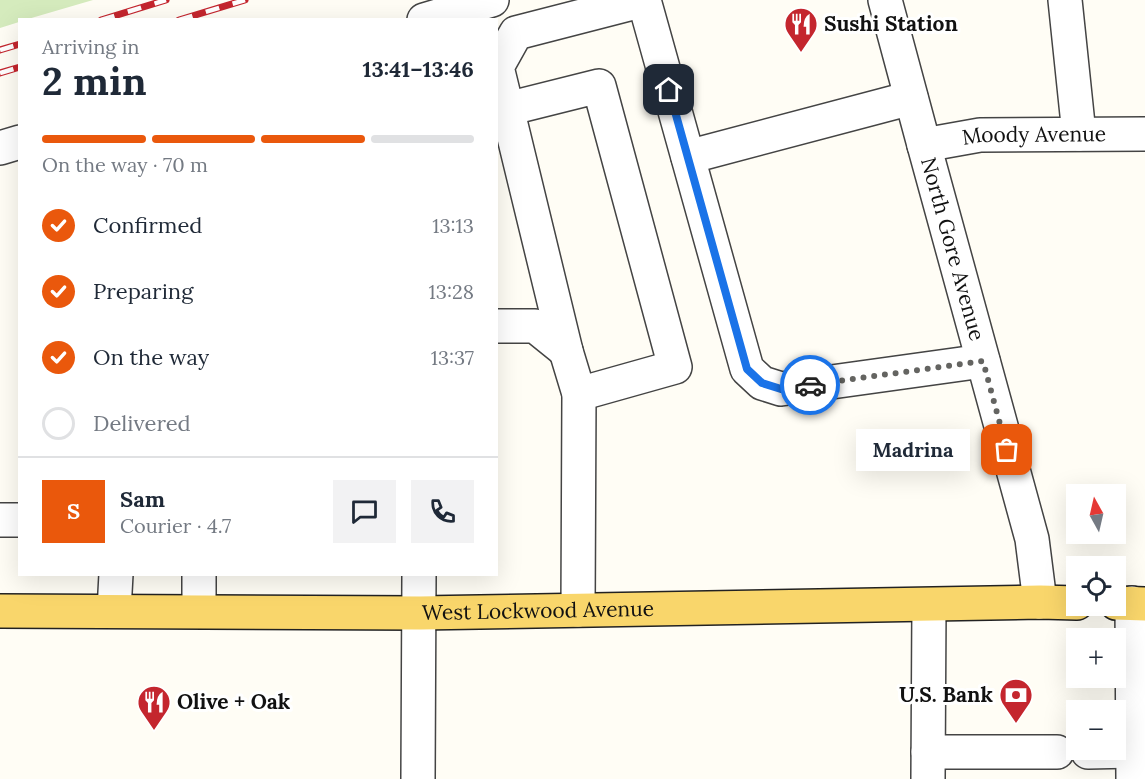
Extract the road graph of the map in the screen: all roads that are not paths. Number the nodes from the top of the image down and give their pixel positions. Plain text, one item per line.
1 (492, 0) edge
2 (644, 0) edge
3 (885, 0) edge
4 (1065, 0) edge
5 (430, 18) edge
6 (498, 65) edge
7 (498, 71) edge
8 (911, 98) junction
9 (507, 109) junction
10 (1079, 134) junction
11 (1145, 134) edge
12 (18, 143) edge
13 (924, 145) junction
14 (0, 148) edge
15 (688, 157) junction
16 (498, 326) edge
17 (566, 351) junction
18 (983, 361) junction
19 (579, 394) junction
20 (0, 520) edge
21 (18, 520) edge
22 (116, 576) edge
23 (200, 576) edge
24 (419, 576) edge
25 (1040, 602) junction
26 (1066, 603) edge
27 (929, 604) junction
28 (1131, 604) edge
29 (578, 610) junction
30 (0, 611) edge
31 (114, 611) junction
32 (199, 611) junction
33 (420, 613) junction
34 (928, 765) edge
35 (1133, 765) edge
36 (418, 779) edge

1 - 5 street
2 - 6 street
2 - 15 street
3 - 8 street, North Gore Avenue
4 - 10 street
7 - 9 street
8 - 13 street, North Gore Avenue
8 - 15 street
9 - 17 street
9 - 19 street
10 - 11 street, Moody Avenue
10 - 13 street, Moody Avenue
12 - 14 street
13 - 18 street, North Gore Avenue
15 - 18 street
16 - 17 street
17 - 19 street
18 - 25 street, North Gore Avenue
19 - 29 street
20 - 21 street
22 - 31 street
23 - 32 street
24 - 33 street
25 - 26 main road, West Lockwood Avenue
25 - 27 main road, West Lockwood Avenue
27 - 29 main road, West Lockwood Avenue
27 - 34 street
28 - 35 street
29 - 33 main road, West Lockwood Avenue
30 - 31 main road, West Lockwood Avenue
31 - 32 main road, West Lockwood Avenue
32 - 33 main road, West Lockwood Avenue
33 - 36 street
34 - 35 street

